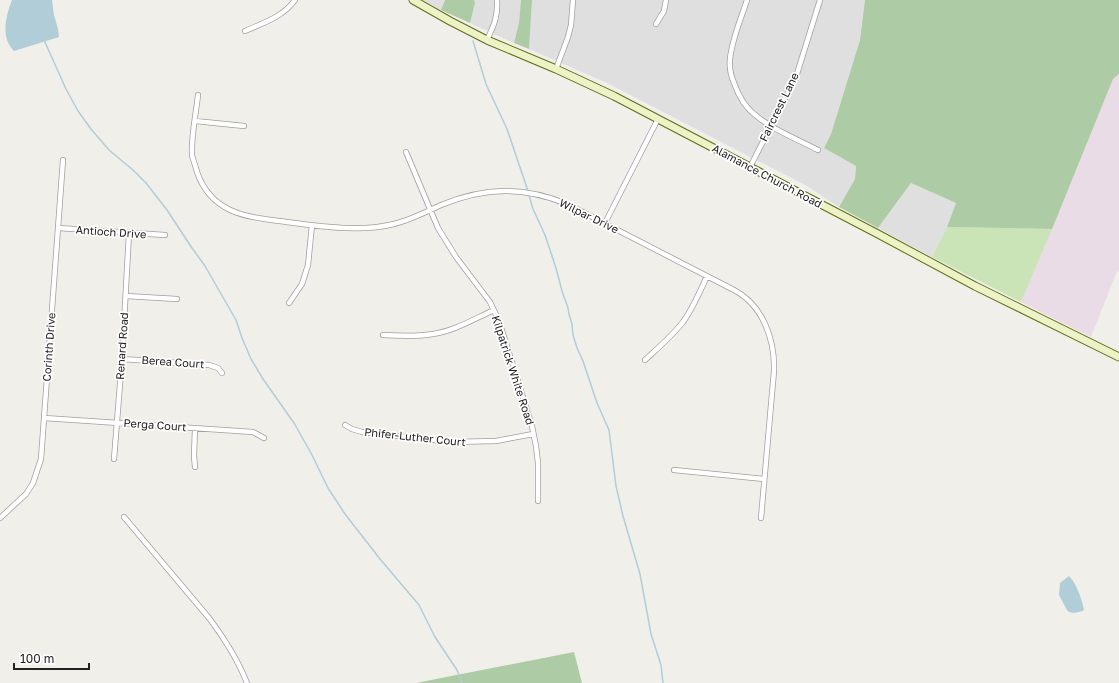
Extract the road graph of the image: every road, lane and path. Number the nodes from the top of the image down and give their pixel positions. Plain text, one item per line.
1 (295, 0) edge
2 (413, 0) edge
3 (497, 0) edge
4 (573, 0) edge
5 (666, 0) edge
6 (747, 0) edge
7 (820, 0) edge
8 (656, 24) dead end
9 (245, 31) dead end
10 (487, 40) junction
11 (556, 70) junction
12 (198, 95) dead end
13 (658, 119) junction
14 (195, 122) junction
15 (244, 126) dead end
16 (771, 126) junction
17 (818, 150) dead end
18 (406, 152) dead end
19 (63, 160) dead end
20 (750, 167) junction
21 (430, 210) junction
22 (605, 224) junction
23 (312, 225) junction
24 (58, 228) junction
25 (129, 233) junction
26 (165, 235) dead end
27 (707, 276) junction
28 (126, 296) junction
29 (177, 299) dead end
30 (289, 303) dead end
31 (494, 310) junction
32 (382, 335) dead end
33 (1119, 357) edge
34 (122, 359) junction
35 (645, 360) dead end
36 (222, 373) dead end
37 (44, 418) junction
38 (117, 423) junction
39 (345, 425) dead end
40 (195, 428) junction
41 (533, 434) junction
42 (264, 438) dead end
43 (114, 459) dead end
44 (195, 467) dead end
45 (674, 470) dead end
46 (764, 479) junction
47 (538, 501) dead end
48 (124, 517) dead end
49 (0, 518) edge
50 (761, 518) dead end
51 (248, 683) edge

1 - 9 street
2 - 10 main road, Alamance Church Road
3 - 10 street
4 - 11 street
5 - 8 street
6 - 16 street
7 - 16 street, Faircrest Lane
10 - 11 main road, Alamance Church Road
11 - 13 main road, Alamance Church Road
12 - 14 street, Wilpar Drive
13 - 20 main road, Alamance Church Road
13 - 22 street
14 - 15 street
14 - 23 street, Wilpar Drive
16 - 17 street
16 - 20 street, Faircrest Lane
18 - 21 street, Kilpatrick White Road
19 - 24 street, Corinth Drive
20 - 33 main road, Alamance Church Road
21 - 22 street, Wilpar Drive
21 - 23 street, Wilpar Drive
21 - 31 street, Kilpatrick White Road
22 - 27 street, Wilpar Drive
23 - 30 street
24 - 25 street, Antioch Drive
24 - 37 street, Corinth Drive
25 - 26 street, Antioch Drive
25 - 28 street, Renard Road
27 - 35 street
27 - 46 street, Wilpar Drive
28 - 29 street
28 - 34 street, Renard Road
31 - 32 street
31 - 41 street, Kilpatrick White Road
34 - 36 street, Berea Court
34 - 38 street, Renard Road
37 - 38 street, Perga Court
37 - 49 street, Corinth Drive
38 - 40 street, Perga Court
38 - 43 street, Renard Road
39 - 41 street, Phifer-Luther Court
40 - 42 street, Perga Court
40 - 44 street
41 - 47 street, Kilpatrick White Road
45 - 46 street
46 - 50 street, Wilpar Drive
48 - 51 street

